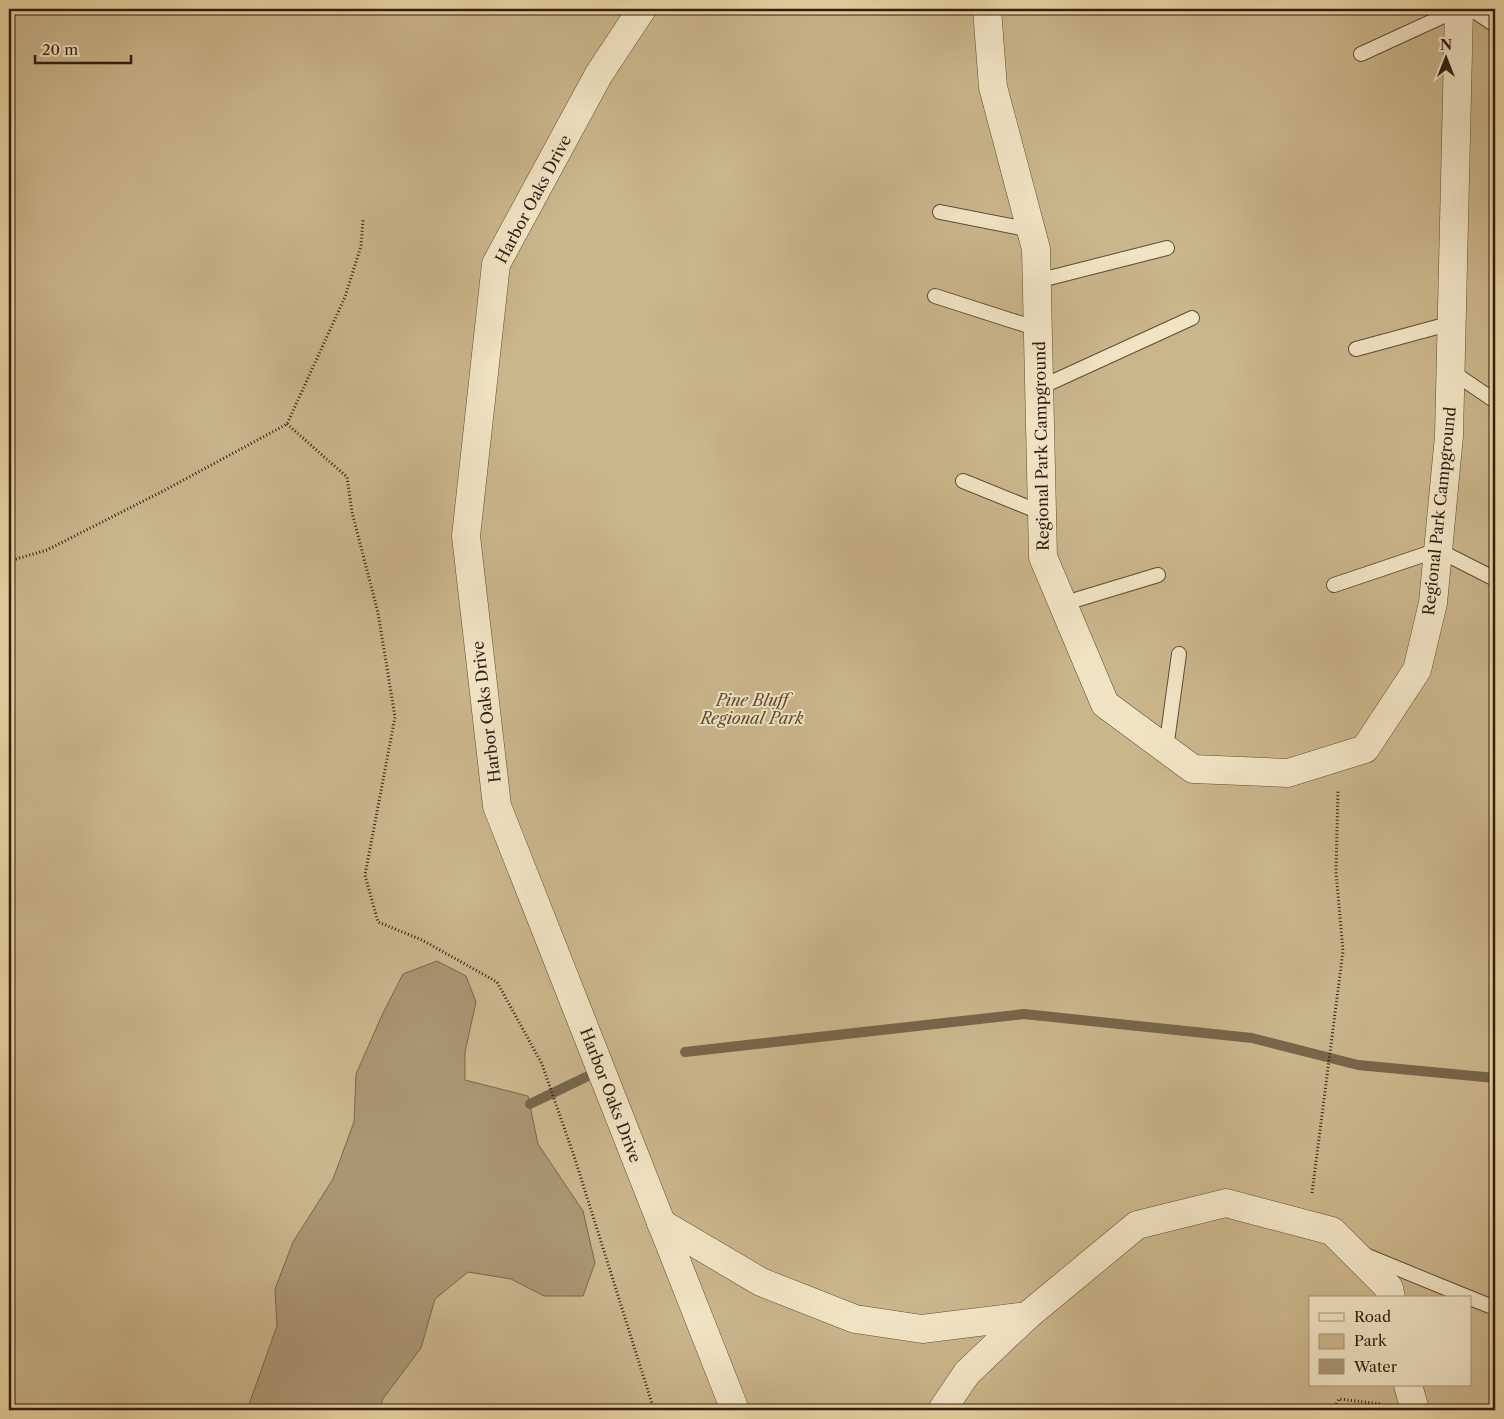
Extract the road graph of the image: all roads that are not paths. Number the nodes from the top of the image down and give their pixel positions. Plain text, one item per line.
1 (642, 9) edge
2 (987, 9) edge
3 (1459, 9) edge
4 (1471, 9) edge
5 (1495, 25) edge
6 (1361, 54) dead end
7 (940, 212) dead end
8 (1031, 230) junction
9 (1167, 248) dead end
10 (1037, 281) junction
11 (935, 296) dead end
12 (1192, 318) dead end
13 (1452, 323) junction
14 (1038, 329) junction
15 (1356, 349) dead end
16 (1451, 372) junction
17 (1039, 388) junction
18 (1495, 401) edge
19 (963, 481) dead end
20 (1042, 513) junction
21 (1438, 550) junction
22 (1158, 576) dead end
23 (1495, 579) edge
24 (1334, 585) dead end
25 (1062, 604) junction
26 (1179, 654) dead end
27 (1166, 748) junction
28 (661, 1222) junction
29 (1351, 1249) junction
30 (1391, 1296) edge
31 (1465, 1296) edge
32 (1472, 1299) edge
33 (1495, 1308) edge
34 (1027, 1316) junction
35 (1408, 1386) edge
36 (735, 1410) edge
37 (942, 1410) edge
38 (1415, 1410) edge

1 - 28 street, Harbor Oaks Drive
2 - 8 street, Regional Park Campground
3 - 6 lane
3 - 13 street, Regional Park Campground
4 - 5 lane
7 - 8 lane
8 - 10 street, Regional Park Campground
9 - 10 lane
10 - 14 street, Regional Park Campground
11 - 14 lane
12 - 17 lane
13 - 15 lane
13 - 16 street, Regional Park Campground
14 - 17 street, Regional Park Campground
16 - 18 lane
16 - 21 street, Regional Park Campground
17 - 20 street, Regional Park Campground
19 - 20 lane
20 - 25 street, Regional Park Campground
21 - 23 lane
21 - 24 lane
21 - 27 street, Regional Park Campground
22 - 25 lane
25 - 27 street, Regional Park Campground
26 - 27 lane
28 - 34 street
28 - 36 street, Harbor Oaks Drive
29 - 30 street
29 - 31 lane
29 - 34 street
32 - 33 lane
34 - 37 street
35 - 38 street

